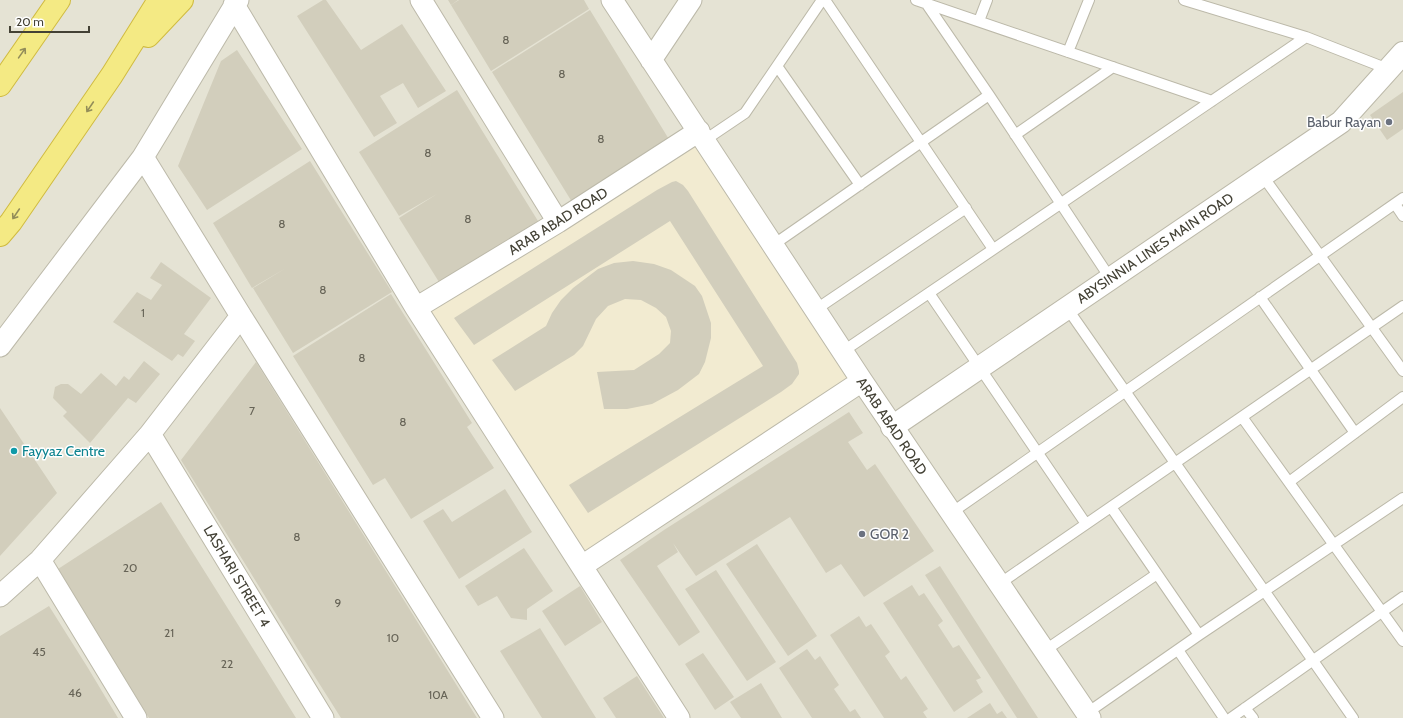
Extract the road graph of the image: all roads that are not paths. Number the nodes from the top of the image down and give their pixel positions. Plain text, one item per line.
1 (59, 0) edge
2 (159, 0) edge
3 (182, 0) edge
4 (422, 0) edge
5 (612, 0) edge
6 (691, 0) edge
7 (824, 0) edge
8 (916, 0) edge
9 (987, 0) edge
10 (1089, 0) edge
11 (1184, 0) edge
12 (236, 3) edge
13 (926, 3) junction
14 (979, 21) junction
15 (1306, 37) junction
16 (1068, 52) junction
17 (1403, 53) edge
18 (651, 60) junction
19 (777, 66) junction
20 (1113, 68) junction
21 (1388, 69) junction
22 (112, 74) junction
23 (0, 86) edge
24 (989, 95) junction
25 (1212, 101) junction
26 (1015, 135) junction
27 (702, 136) junction
28 (921, 142) junction
29 (143, 157) junction
30 (1262, 175) junction
31 (860, 185) junction
32 (1399, 201) edge
33 (1061, 204) junction
34 (966, 208) junction
35 (1403, 216) edge
36 (558, 222) junction
37 (0, 235) edge
38 (773, 245) junction
39 (993, 249) junction
40 (1320, 256) junction
41 (1110, 278) junction
42 (929, 292) junction
43 (1260, 297) junction
44 (1403, 306) edge
45 (416, 308) junction
46 (1067, 308) junction
47 (815, 310) junction
48 (241, 316) junction
49 (1372, 327) junction
50 (0, 346) edge
51 (842, 352) junction
52 (980, 367) junction
53 (1311, 369) junction
54 (1403, 372) edge
55 (862, 381) junction
56 (1124, 392) junction
57 (1403, 397) edge
58 (1242, 417) junction
59 (892, 427) junction
60 (1355, 433) junction
61 (150, 434) junction
62 (1038, 452) junction
63 (1174, 463) junction
64 (1289, 482) junction
65 (1403, 498) edge
66 (1111, 507) junction
67 (951, 513) junction
68 (1086, 524) junction
69 (1334, 545) junction
70 (40, 560) junction
71 (582, 566) junction
72 (1157, 574) junction
73 (999, 584) junction
74 (1264, 591) junction
75 (0, 596) edge
76 (1403, 598) edge
77 (1382, 612) junction
78 (1199, 635) junction
79 (1403, 641) edge
80 (1178, 650) junction
81 (1044, 651) junction
82 (1313, 660) junction
83 (1245, 708) junction
84 (1088, 716) edge
85 (136, 718) edge
86 (323, 718) edge
87 (493, 718) edge
88 (679, 718) edge
89 (1224, 718) edge
90 (1231, 718) edge
91 (1252, 718) edge
92 (1353, 718) edge

23 -> 1 highway
2 - 22 highway
3 - 22 highway
4 - 36 street
5 - 18 street, ARAB ABAD ROAD
6 - 18 street
7 - 19 lane
7 - 28 lane
8 - 13 lane
9 - 14 lane
10 - 16 lane
11 - 15 lane
12 - 29 street
12 - 45 street
13 - 14 lane
13 - 24 lane
14 - 16 lane
15 - 21 lane
15 - 25 lane
16 - 20 lane
17 - 21 street, ABYSINNIA LINES MAIN ROAD
18 - 27 street, ARAB ABAD ROAD
19 - 27 lane
19 - 31 lane
20 - 25 lane
20 - 26 lane
21 - 30 street, ABYSINNIA LINES MAIN ROAD
22 -> 37 highway
24 - 26 lane
24 - 28 lane
25 - 33 lane
26 - 33 lane
27 - 36 street, ARAB ABAD ROAD
27 - 38 street, ARAB ABAD ROAD
28 - 31 lane
28 - 34 lane
29 - 48 street
29 - 50 street
30 - 40 lane
30 - 41 street, ABYSINNIA LINES MAIN ROAD
31 - 38 lane
32 - 35 lane
32 - 40 lane
33 - 39 lane
33 - 41 lane
34 - 39 lane
34 - 47 lane
36 - 45 street, ARAB ABAD ROAD
38 - 47 street, ARAB ABAD ROAD
39 - 42 lane
40 - 43 lane
40 - 49 lane
41 - 46 street, ABYSINNIA LINES MAIN ROAD
42 - 51 lane
42 - 52 lane
43 - 53 lane
43 - 56 lane
44 - 49 lane
45 - 71 street
46 - 52 street, ABYSINNIA LINES MAIN ROAD
46 - 56 lane
47 - 51 street, ARAB ABAD ROAD
48 - 61 street
48 - 87 street
49 - 53 lane
49 - 54 lane
51 - 55 street, ARAB ABAD ROAD
52 - 59 street, ABYSINNIA LINES MAIN ROAD
52 - 62 lane
53 - 58 lane
53 - 60 lane
55 - 59 street, ARAB ABAD ROAD
55 - 71 street
56 - 62 lane
56 - 63 lane
57 - 60 lane
58 - 63 lane
58 - 64 lane
59 - 67 street, ARAB ABAD ROAD
60 - 64 lane
61 - 70 street
61 - 86 street, LASHARI STREET 4
62 - 67 lane
62 - 68 lane
63 - 66 lane
63 - 74 lane
64 - 69 lane
65 - 69 lane
66 - 68 lane
66 - 72 lane
67 - 73 street, ARAB ABAD ROAD
68 - 73 lane
69 - 74 lane
69 - 77 lane
70 - 75 street
70 - 85 street
71 - 88 street
72 - 78 lane
72 - 81 lane
73 - 81 street, ARAB ABAD ROAD
74 - 78 lane
74 - 82 lane
76 - 77 lane
77 - 79 lane
77 - 82 lane
78 - 80 lane
80 - 84 lane
80 - 89 lane
81 - 84 street, ARAB ABAD ROAD
82 - 83 lane
82 - 92 lane
83 - 90 lane
83 - 91 lane

